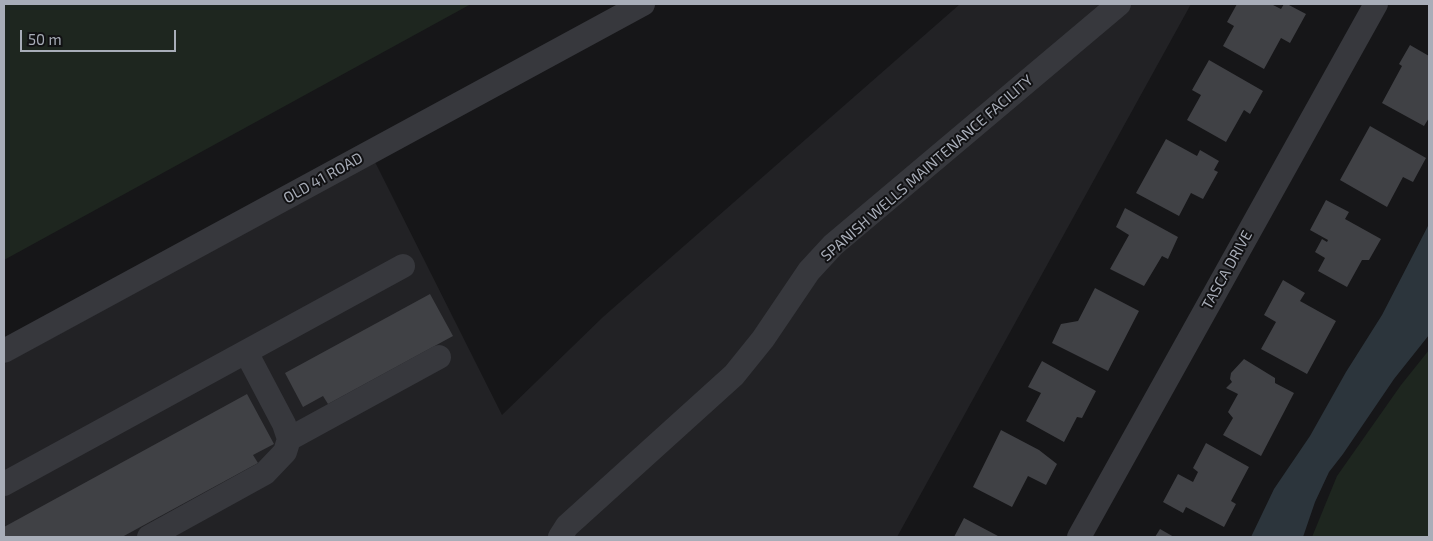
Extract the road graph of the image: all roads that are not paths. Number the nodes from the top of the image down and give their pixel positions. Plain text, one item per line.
1 (643, 4) edge
2 (1119, 4) edge
3 (1376, 4) edge
4 (403, 266) dead end
5 (4, 351) edge
6 (246, 352) junction
7 (439, 357) dead end
8 (289, 439) junction
9 (4, 484) edge
10 (149, 537) edge
11 (560, 537) edge
12 (1079, 537) edge

1 - 5 street, OLD 41 ROAD
2 - 11 street, SPANISH WELLS MAINTENANCE FACILITY
3 - 12 street, TASCA DRIVE
4 - 6 street
6 - 8 street
6 - 9 street
7 - 8 street
8 - 10 street

